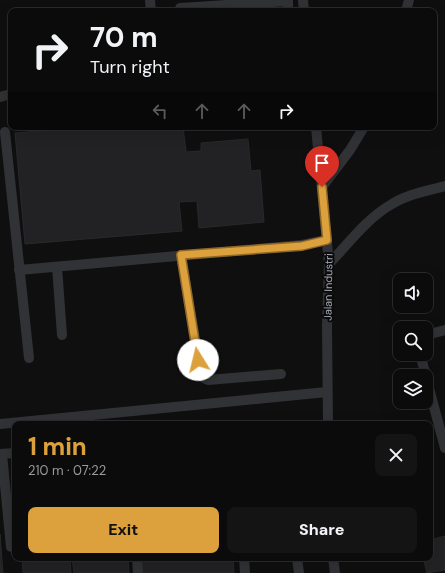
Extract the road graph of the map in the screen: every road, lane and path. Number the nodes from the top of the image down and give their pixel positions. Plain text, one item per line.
1 (288, 0) edge
2 (180, 8) dead end
3 (316, 130) edge
4 (362, 130) edge
5 (5, 132) dead end
6 (445, 186) edge
7 (322, 187) junction
8 (327, 240) junction
9 (181, 255) junction
10 (329, 264) junction
11 (57, 266) junction
12 (19, 270) junction
13 (445, 330) edge
14 (433, 333) edge
15 (62, 335) dead end
16 (29, 358) dead end
17 (281, 374) dead end
18 (327, 392) junction
19 (433, 403) edge
20 (31, 421) edge
21 (328, 421) edge
22 (12, 423) edge
23 (0, 424) edge
24 (445, 448) edge
25 (12, 453) edge
26 (1, 454) edge
27 (11, 547) dead end
28 (137, 561) edge
29 (244, 561) edge
30 (298, 561) edge
31 (333, 561) edge
32 (138, 573) edge
33 (245, 573) edge
34 (299, 573) edge
35 (335, 573) edge

1 - 2 street
3 - 7 street, Jalan Industri
4 - 7 street
5 - 12 street
6 - 10 street
7 - 8 street, Jalan Industri
8 - 9 street
8 - 10 street, Jalan Industri
9 - 11 street
9 - 17 street
10 - 18 street, Jalan Industri
11 - 12 street
11 - 15 street
12 - 16 street
13 - 14 street
18 - 20 street
18 - 21 street, Jalan Industri
19 - 24 street
22 - 23 street
25 - 26 street
26 - 27 street
28 - 32 street
29 - 33 street
30 - 34 street
31 - 35 street

